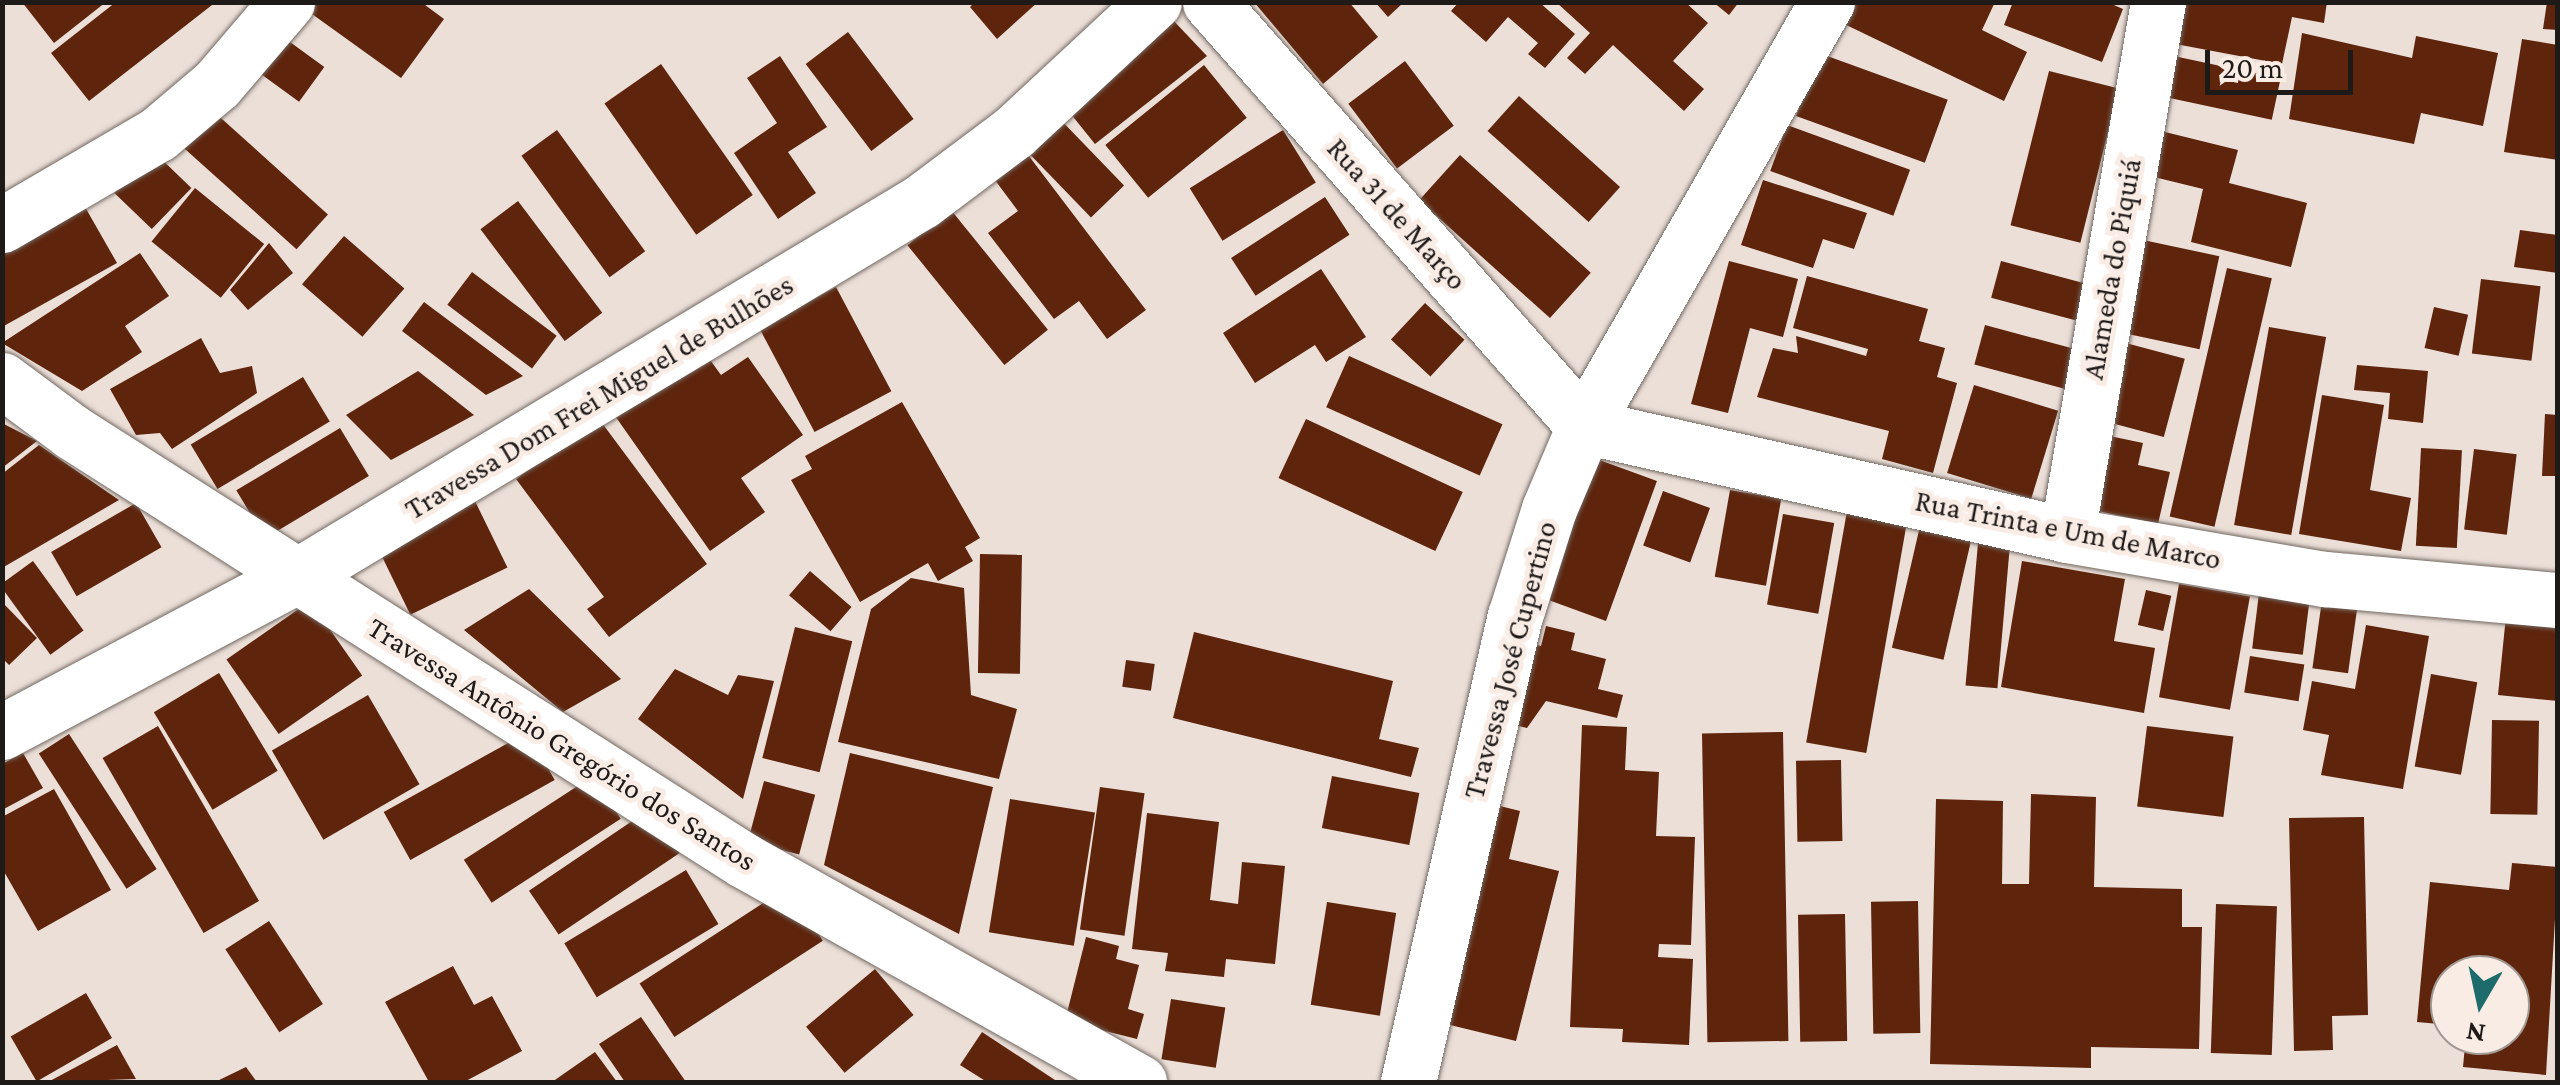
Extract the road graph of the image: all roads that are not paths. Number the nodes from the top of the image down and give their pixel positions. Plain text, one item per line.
1 (286, 2) edge
2 (1154, 2) edge
3 (1210, 2) edge
4 (1827, 2) edge
5 (2158, 2) edge
6 (2, 225) edge
7 (2, 380) edge
8 (1584, 426) junction
9 (2067, 535) junction
10 (297, 576) junction
11 (2558, 600) edge
12 (2, 732) edge
13 (1139, 1082) edge
14 (1408, 1082) edge

1 - 6 street
2 - 10 street, Travessa Dom Frei Miguel de Bulhões
3 - 8 street, Rua 31 de Março
4 - 8 street, Travessa José Cupertino
5 - 9 street, Alameda do Piquiá
7 - 10 street, Travessa Antônio Gregório dos Santos
8 - 9 street, Rua Trinta e Um de Marco
8 - 14 street, Travessa José Cupertino
9 - 11 street, Rua Trinta e Um de Marco
10 - 12 street, Travessa Dom Frei Miguel de Bulhões
10 - 13 street, Travessa Antônio Gregório dos Santos

